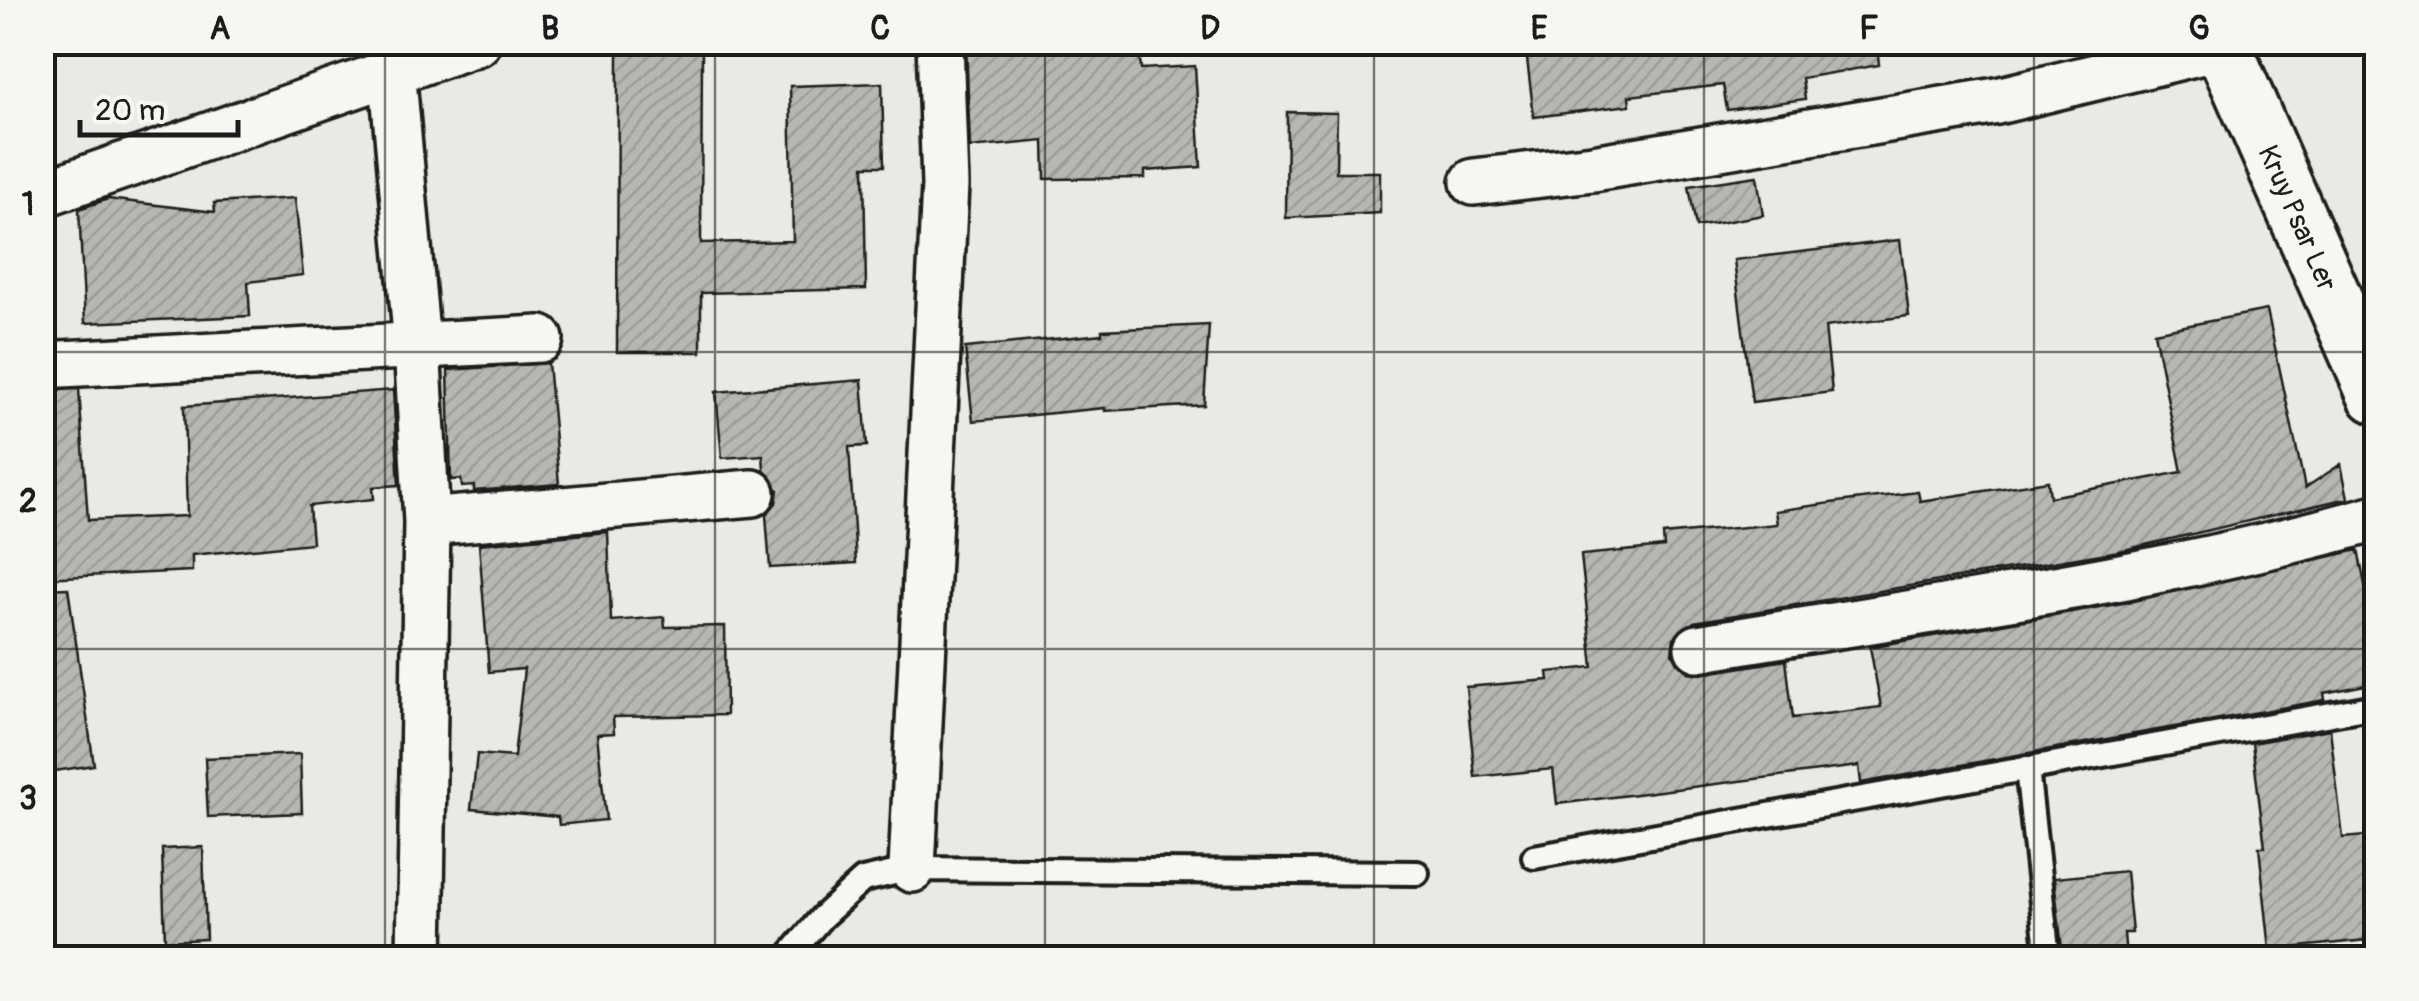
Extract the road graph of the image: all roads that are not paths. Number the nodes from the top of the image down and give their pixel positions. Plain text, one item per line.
1 (478, 42) edge
2 (940, 42) edge
3 (2222, 44) edge
4 (392, 69) junction
5 (1474, 182) dead end
6 (42, 194) edge
7 (540, 339) dead end
8 (417, 345) junction
9 (42, 365) edge
10 (2376, 395) edge
11 (752, 492) dead end
12 (2376, 518) edge
13 (427, 522) junction
14 (1698, 648) dead end
15 (2376, 706) edge
16 (2027, 768) junction
17 (1534, 857) dead end
18 (912, 869) junction
19 (1418, 873) dead end
20 (420, 958) edge
21 (787, 958) edge
22 (2048, 958) edge

1 - 4 street
2 - 18 street
3 - 5 street
3 - 10 street, Kruy Psar Ler
4 - 6 street
4 - 8 street
7 - 8 street
8 - 9 street
8 - 13 street
11 - 13 street
12 - 14 street
13 - 20 street
15 - 16 lane
16 - 17 lane
16 - 22 lane
18 - 19 lane
18 - 21 lane

